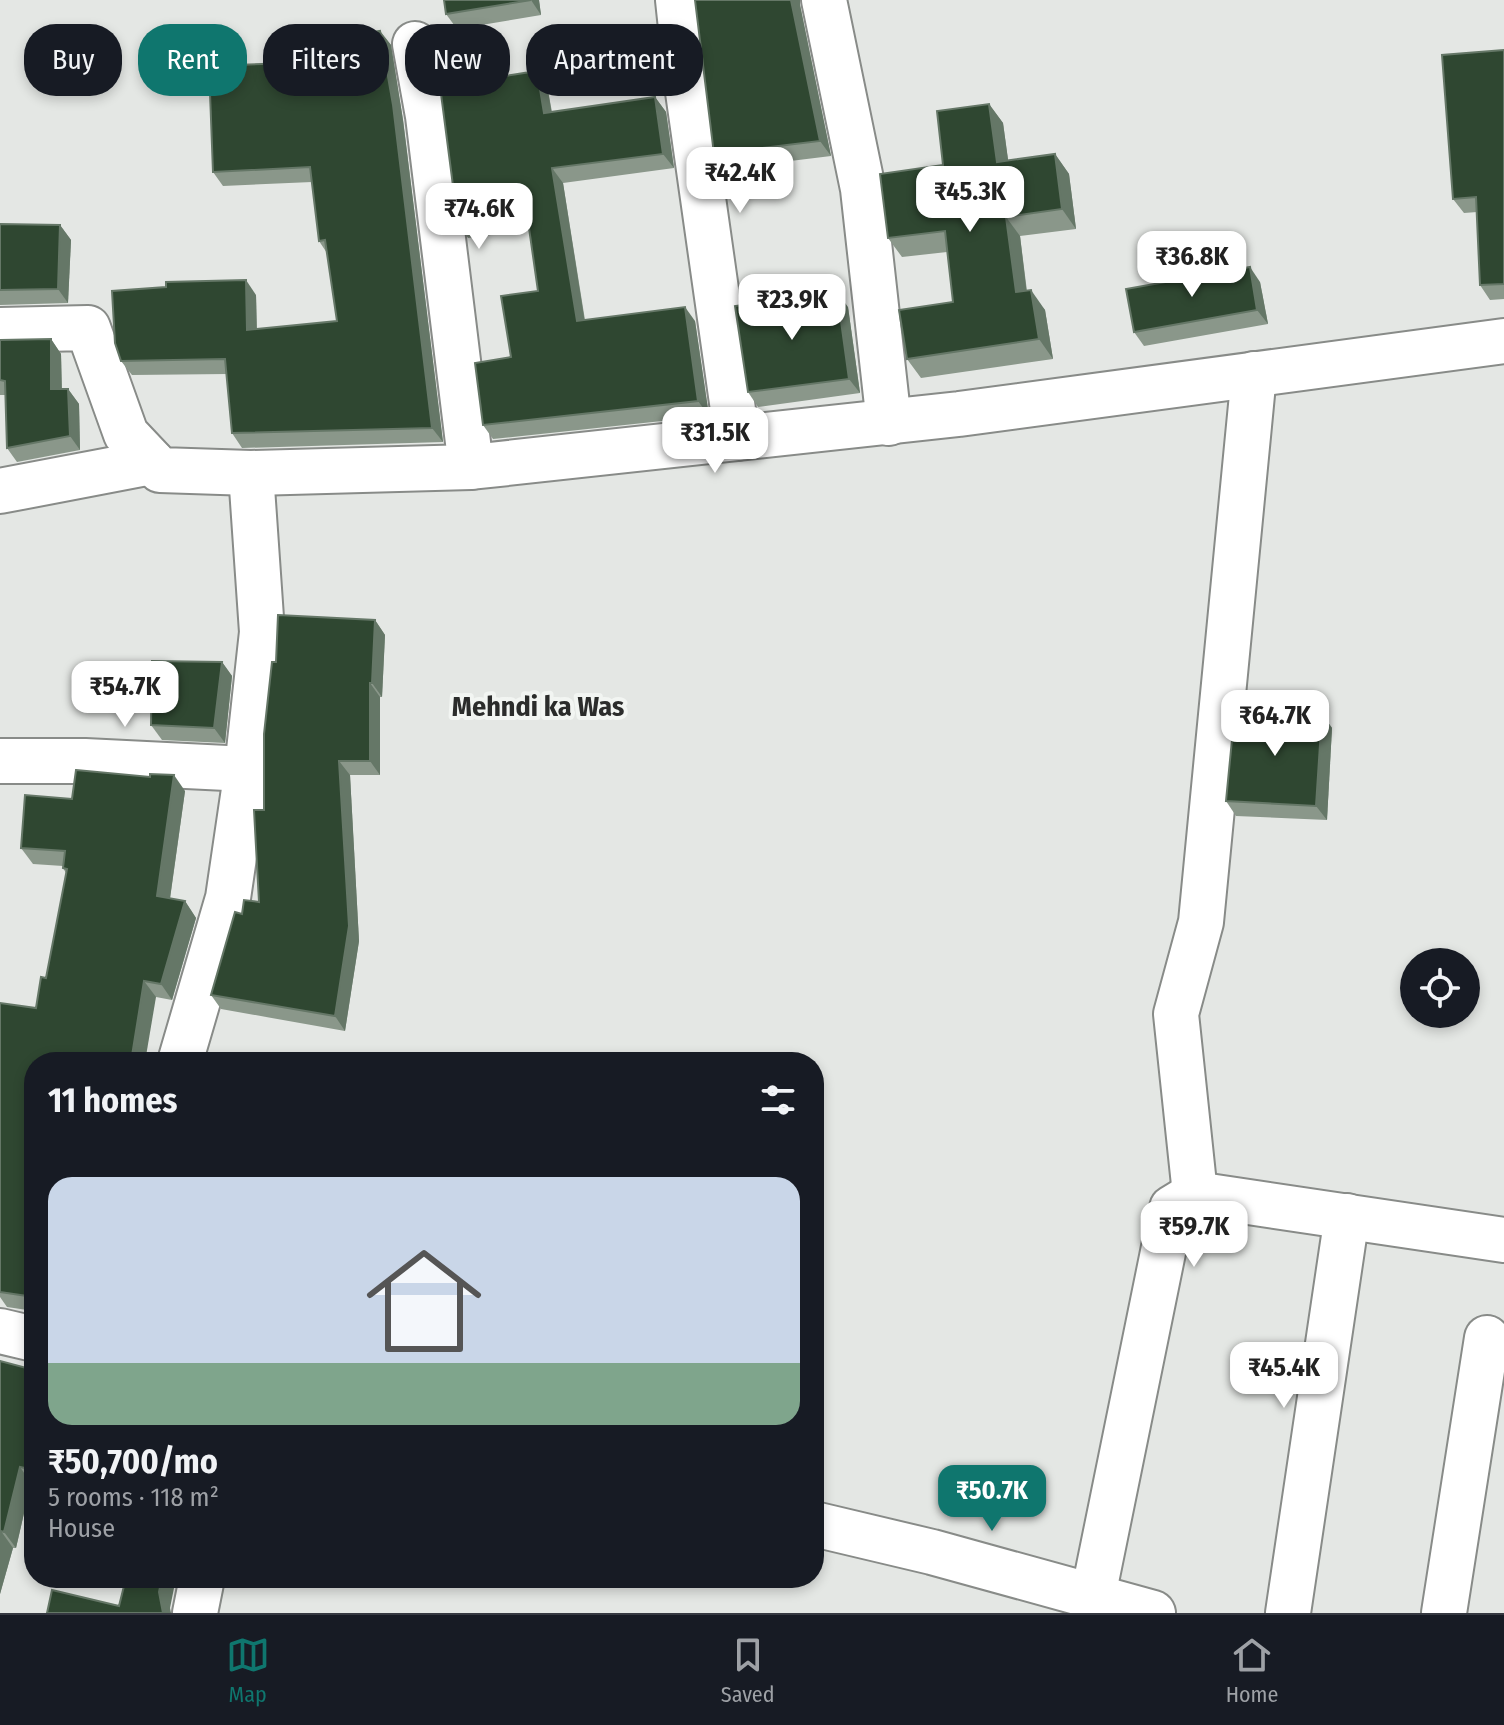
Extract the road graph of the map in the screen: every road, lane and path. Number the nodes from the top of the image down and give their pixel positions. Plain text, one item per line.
1 (678, 0) edge
2 (824, 0) edge
3 (424, 96) edge
4 (0, 330) edge
5 (1504, 341) edge
6 (1254, 374) junction
7 (889, 423) junction
8 (737, 438) junction
9 (152, 462) junction
10 (471, 467) junction
11 (251, 473) junction
12 (0, 491) edge
13 (0, 761) edge
14 (247, 769) junction
15 (183, 1052) edge
16 (1195, 1194) junction
17 (1347, 1216) junction
18 (1504, 1240) edge
19 (0, 1331) edge
20 (24, 1337) edge
21 (1487, 1338) dead end
22 (824, 1526) edge
23 (200, 1588) edge
24 (1093, 1596) junction
25 (195, 1613) edge
26 (1153, 1613) edge
27 (1288, 1613) edge
28 (1444, 1613) edge

1 - 8 street
2 - 7 street
3 - 10 street
4 - 9 street
5 - 6 street
6 - 7 street
6 - 16 street
7 - 8 street
8 - 10 street
9 - 11 street
9 - 12 street
10 - 11 street
11 - 14 street
13 - 14 street
14 - 15 street
16 - 17 street
16 - 24 street
17 - 18 street
17 - 27 street
19 - 20 street
21 - 28 street
22 - 24 street
23 - 25 street
24 - 26 street

